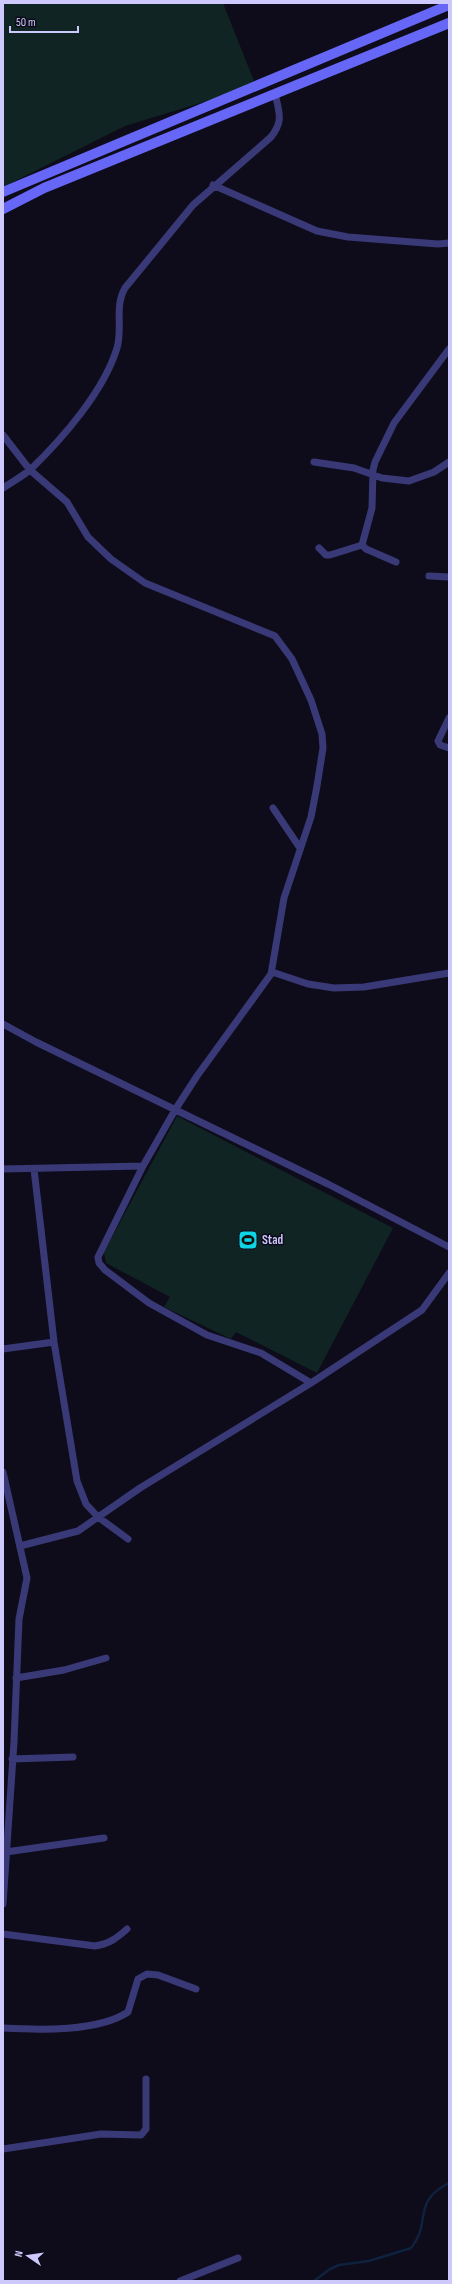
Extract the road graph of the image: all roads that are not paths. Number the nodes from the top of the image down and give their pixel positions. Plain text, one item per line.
1 (449, 5) edge
2 (449, 23) edge
3 (275, 93) junction
4 (213, 185) junction
5 (3, 192) edge
6 (3, 209) edge
7 (449, 243) edge
8 (449, 349) edge
9 (3, 435) edge
10 (314, 462) dead end
11 (449, 462) edge
12 (30, 470) junction
13 (373, 475) junction
14 (3, 488) edge
15 (362, 545) junction
16 (320, 548) dead end
17 (396, 562) dead end
18 (429, 576) dead end
19 (449, 578) edge
20 (449, 718) edge
21 (449, 748) edge
22 (273, 808) dead end
23 (300, 848) junction
24 (272, 972) junction
25 (449, 973) edge
26 (3, 1024) edge
27 (175, 1110) junction
28 (143, 1166) junction
29 (3, 1169) edge
30 (34, 1169) junction
31 (449, 1247) edge
32 (449, 1273) edge
33 (54, 1342) junction
34 (3, 1349) edge
35 (311, 1383) junction
36 (3, 1472) edge
37 (5, 1488) edge
38 (98, 1517) junction
39 (128, 1539) dead end
40 (20, 1546) junction
41 (106, 1658) dead end
42 (16, 1678) junction
43 (73, 1757) dead end
44 (12, 1759) junction
45 (104, 1838) dead end
46 (6, 1852) junction
47 (3, 1904) edge
48 (127, 1928) dead end
49 (3, 1934) edge
50 (196, 1989) dead end
51 (3, 2028) edge
52 (146, 2079) dead end
53 (3, 2148) edge
54 (238, 2258) dead end
55 (180, 2281) edge

1 - 5 main road
2 - 3 main road
3 - 4 street
3 - 6 main road
4 - 7 street
4 - 12 street
8 - 13 street
9 - 12 street
10 - 13 street
11 - 13 street
12 - 14 street
12 - 23 street
13 - 15 street
15 - 16 street
15 - 17 street
18 - 19 street
20 - 21 street
22 - 23 street
23 - 24 street
24 - 25 street
24 - 27 street
26 - 27 street
27 - 28 street
27 - 31 street
28 - 30 street
28 - 35 street
29 - 30 street
30 - 33 street
32 - 35 street
33 - 34 street
33 - 38 street
35 - 38 street
36 - 37 street
37 - 40 street
38 - 39 street
38 - 40 street
40 - 42 street
41 - 42 street
42 - 44 street
43 - 44 street
44 - 46 street
45 - 46 street
46 - 47 street
48 - 49 street
50 - 51 street
52 - 53 street
54 - 55 street

